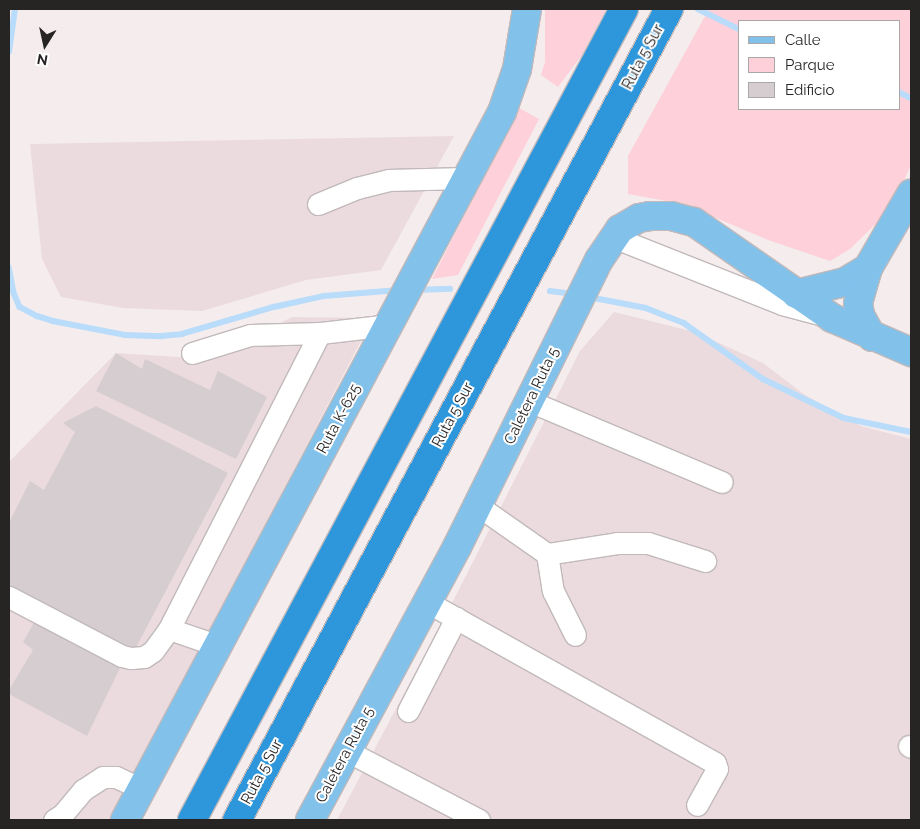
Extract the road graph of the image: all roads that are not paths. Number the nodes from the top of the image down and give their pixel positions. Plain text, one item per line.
1 (527, 9) edge
2 (624, 9) edge
3 (669, 9) edge
4 (465, 178) junction
5 (911, 194) edge
6 (318, 204) dead end
7 (614, 236) junction
8 (868, 268) junction
9 (796, 294) junction
10 (395, 315) junction
11 (832, 318) junction
12 (320, 333) junction
13 (872, 336) junction
14 (911, 352) edge
15 (192, 353) dead end
16 (528, 401) junction
17 (722, 482) dead end
18 (478, 505) junction
19 (547, 554) junction
20 (705, 561) dead end
21 (9, 597) edge
22 (427, 602) junction
23 (456, 618) junction
24 (169, 629) junction
25 (575, 635) dead end
26 (219, 646) junction
27 (408, 711) dead end
28 (347, 751) junction
29 (142, 789) junction
30 (697, 805) dead end
31 (54, 820) edge
32 (125, 820) edge
33 (192, 820) edge
34 (237, 820) edge
35 (311, 820) edge
36 (479, 820) edge

1 - 4 main road, Ruta K-625
2 - 33 highway
3 - 34 highway, Ruta 5 Sur
4 - 6 lane
4 - 10 main road, Ruta K-625
5 - 8 main road
7 - 9 main road, Caletera Ruta 5
7 - 11 lane
7 - 16 main road, Caletera Ruta 5
8 - 9 main road
8 - 13 main road
9 - 11 main road, Caletera Ruta 5
10 - 12 lane
10 - 26 main road, Ruta K-625
11 - 13 main road, Caletera Ruta 5
12 - 15 lane
12 - 24 lane
13 - 14 main road, Caletera Ruta 5
16 - 17 lane
16 - 18 main road, Caletera Ruta 5
18 - 19 lane
18 - 22 main road, Caletera Ruta 5
19 - 20 lane
19 - 25 lane
21 - 24 lane
22 - 23 lane
22 - 28 main road, Caletera Ruta 5
23 - 27 lane
23 - 30 lane
24 - 26 lane
26 - 29 main road, Ruta K-625
28 - 35 main road, Caletera Ruta 5
28 - 36 lane
29 - 31 lane
29 - 32 main road, Ruta K-625

